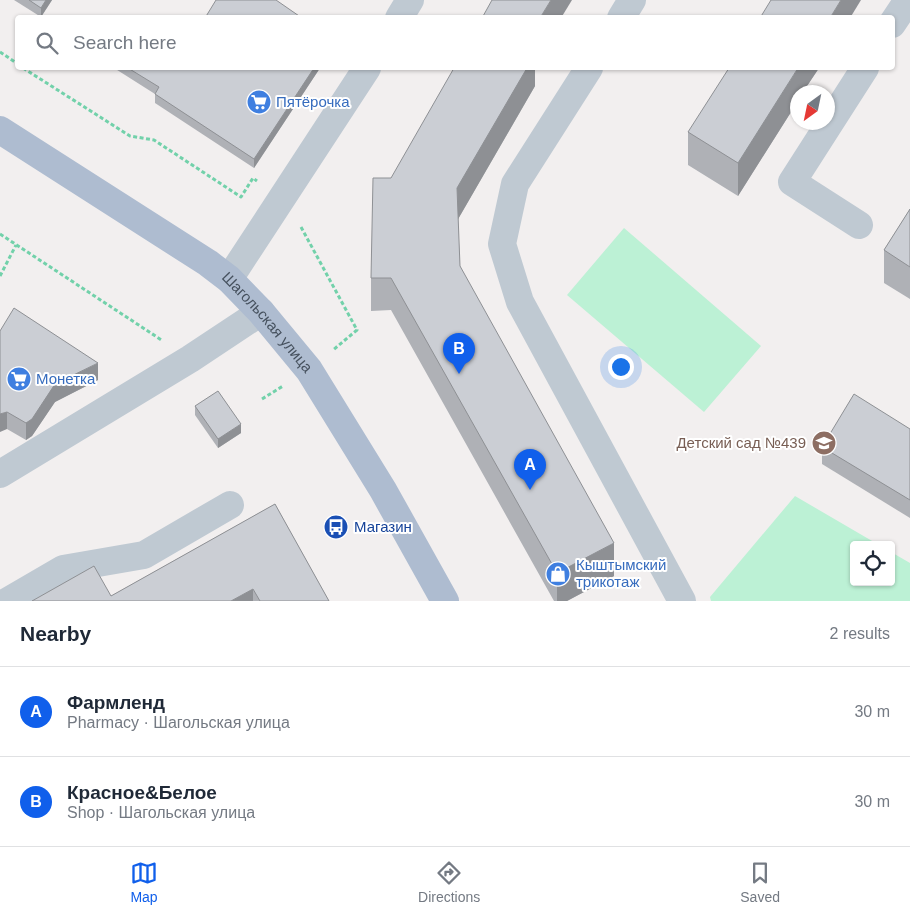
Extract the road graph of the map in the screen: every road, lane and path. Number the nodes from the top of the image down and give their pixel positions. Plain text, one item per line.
1 (410, 0) edge
2 (632, 0) edge
3 (908, 0) edge
4 (401, 15) edge
5 (623, 15) edge
6 (895, 20) edge
7 (0, 52) edge
8 (15, 62) edge
9 (365, 70) edge
10 (588, 70) edge
11 (864, 70) edge
12 (0, 130) edge
13 (859, 225) dead end
14 (0, 234) edge
15 (16, 245) junction
16 (0, 276) edge
17 (229, 280) junction
18 (261, 312) junction
19 (190, 359) junction
20 (0, 474) edge
21 (230, 506) dead end
22 (8, 601) edge
23 (444, 601) edge
24 (682, 601) edge

1 - 4 street
2 - 5 street
3 - 6 street
7 - 8 path
9 - 17 street
10 - 24 street
11 - 13 street
12 - 17 main road, Шагольская улица
14 - 15 path
15 - 16 path
15 - 19 path
17 - 18 main road, Шагольская улица
18 - 19 street
18 - 23 main road, Шагольская улица
19 - 20 street
21 - 22 street

